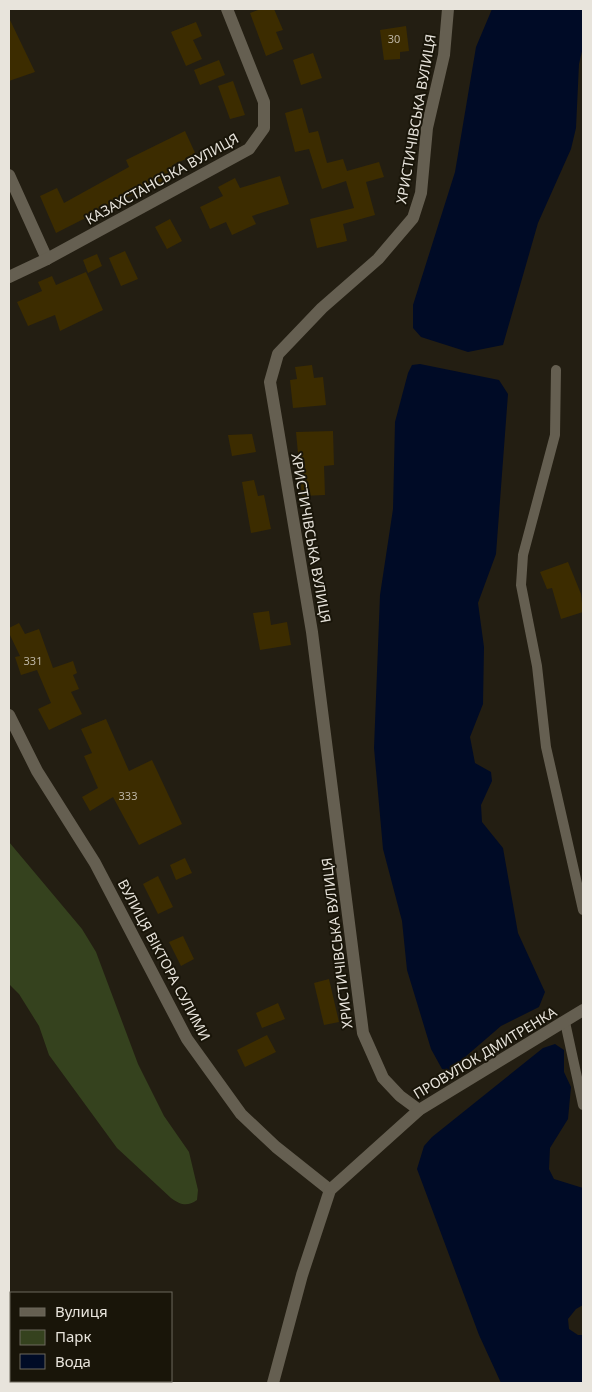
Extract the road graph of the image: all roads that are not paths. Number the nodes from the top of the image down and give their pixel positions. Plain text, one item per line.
1 (227, 9) edge
2 (448, 9) edge
3 (9, 175) edge
4 (47, 259) junction
5 (9, 277) edge
6 (556, 370) dead end
7 (9, 714) edge
8 (583, 910) edge
9 (583, 1010) edge
10 (565, 1022) junction
11 (583, 1105) edge
12 (419, 1110) junction
13 (330, 1190) junction
14 (273, 1383) edge

1 - 4 street, КАЗАХСТАНСЬКА ВУЛИЦЯ
2 - 12 street, ХРИСТИЧІВСЬКА ВУЛИЦЯ
3 - 4 street
4 - 5 street, КАЗАХСТАНСЬКА ВУЛИЦЯ
6 - 8 lane
7 - 13 street, ВУЛИЦЯ ВІКТОРА СУЛИМИ
9 - 10 street, ПРОВУЛОК ДМИТРЕНКА
10 - 11 lane
10 - 12 street, ПРОВУЛОК ДМИТРЕНКА
12 - 13 street, ПРОВУЛОК ДМИТРЕНКА
13 - 14 street, ПРОВУЛОК ДМИТРЕНКА

